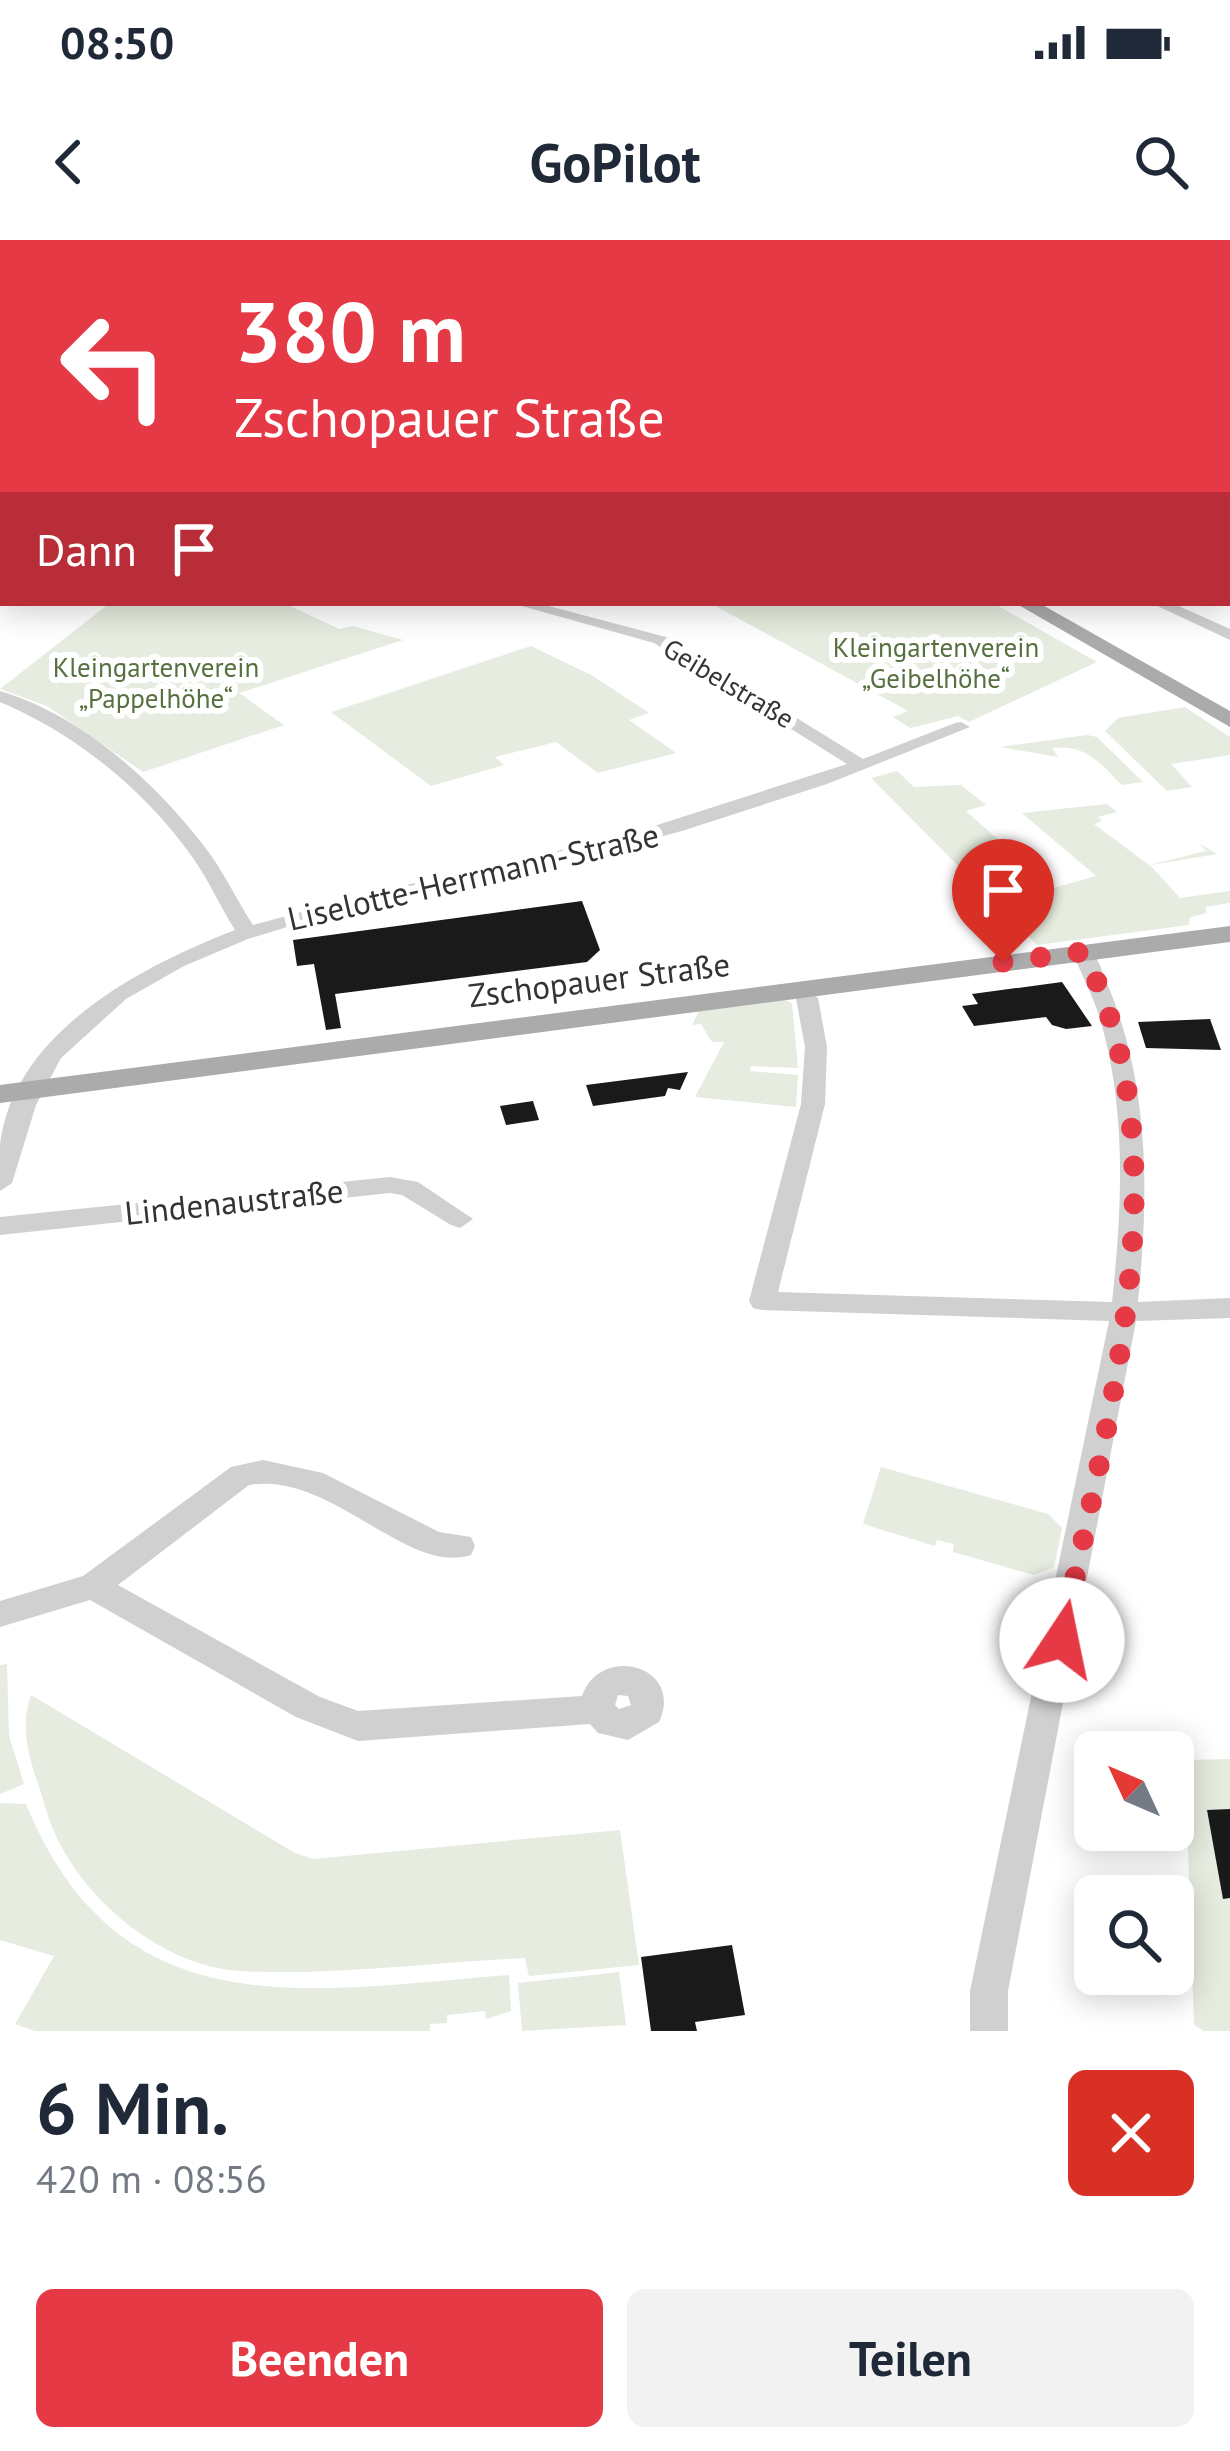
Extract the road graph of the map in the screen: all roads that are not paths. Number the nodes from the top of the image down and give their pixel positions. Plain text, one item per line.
1 (531, 606) edge
2 (1030, 606) edge
3 (1048, 606) edge
4 (1166, 606) edge
5 (1230, 635) edge
6 (0, 696) edge
7 (1230, 708) edge
8 (1230, 719) edge
9 (961, 727) dead end
10 (861, 765) junction
11 (246, 930) junction
12 (1222, 934) edge
13 (1083, 952) junction
14 (808, 998) dead end
15 (13, 1092) edge
16 (0, 1183) edge
17 (460, 1220) dead end
18 (0, 1226) edge
19 (1230, 1308) edge
20 (1124, 1312) junction
21 (460, 1546) dead end
22 (93, 1586) junction
23 (0, 1614) edge
24 (598, 1709) dead end
25 (989, 2031) edge

1 - 10 street, Geibelstraße
2 - 8 main road
3 - 7 main road
4 - 5 street
6 - 11 street
9 - 10 street, Liselotte-Herrmann-Straße
10 - 11 street, Liselotte-Herrmann-Straße
11 - 15 street, Liselotte-Herrmann-Straße
12 - 13 main road, Zschopauer Straße
13 - 15 main road, Zschopauer Straße
13 - 20 street
14 - 20 street
15 - 16 street
17 - 18 street, Lindenaustraße
19 - 20 street
20 - 25 street
21 - 22 street
22 - 23 street
22 - 24 street

